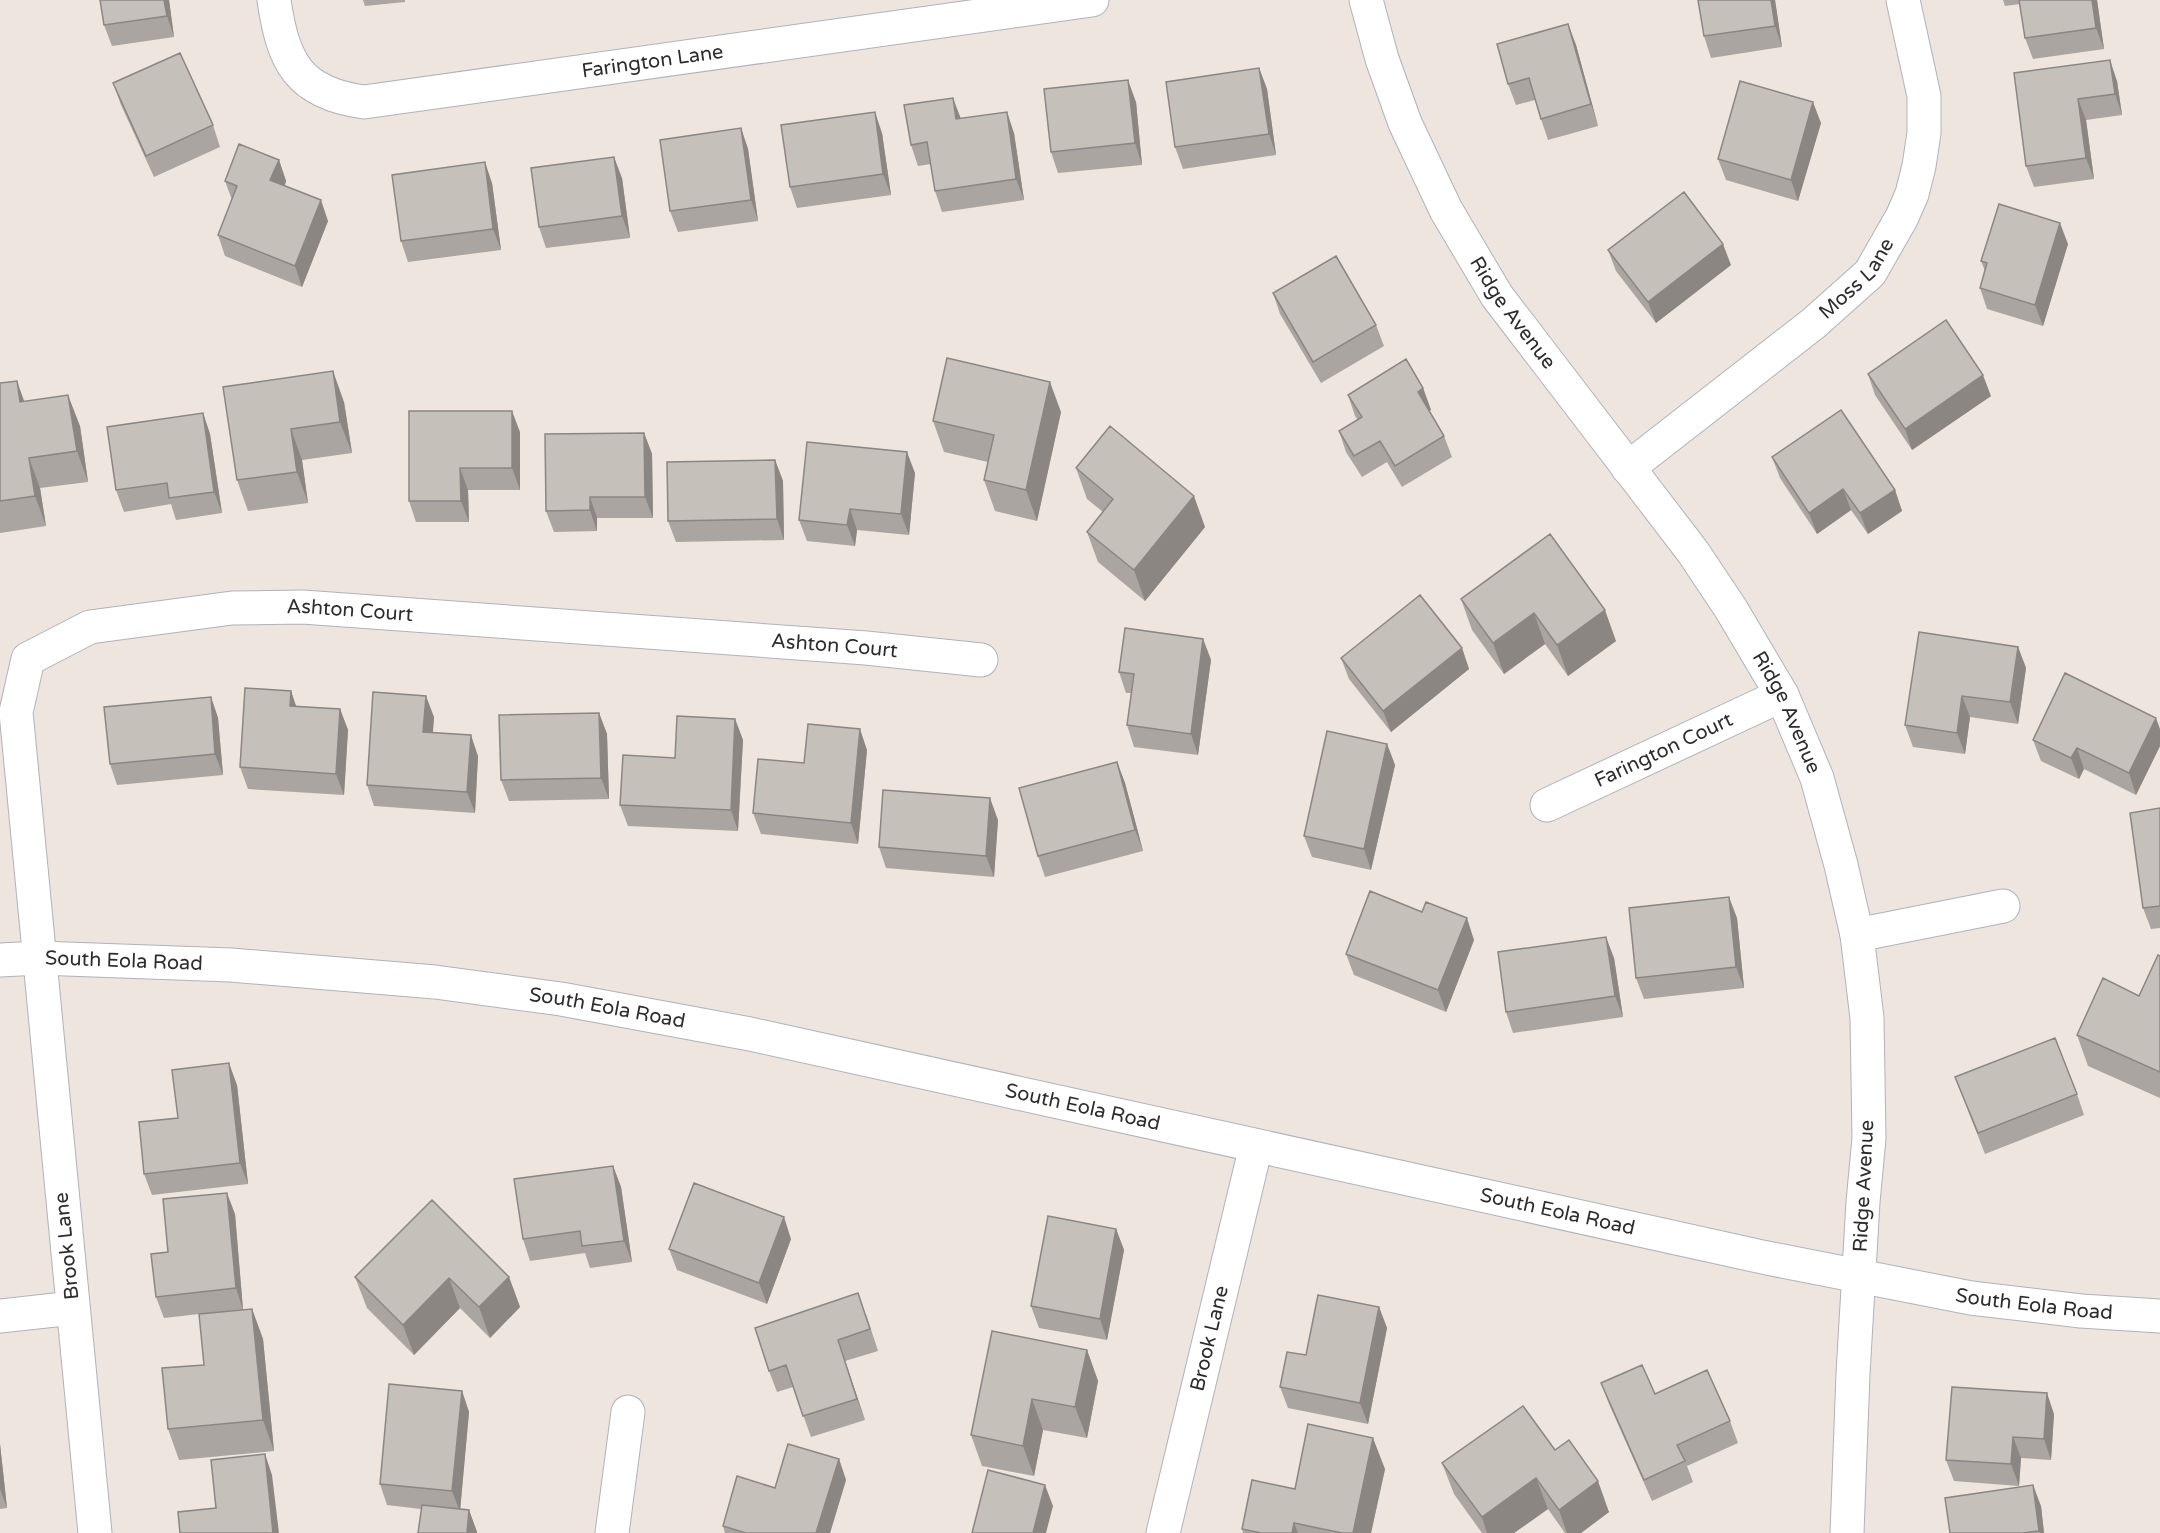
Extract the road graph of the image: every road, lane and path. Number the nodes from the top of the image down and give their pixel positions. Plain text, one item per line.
1 (274, 0) edge
2 (1092, 0) edge
3 (1366, 0) edge
4 (1903, 0) edge
5 (1628, 468) junction
6 (981, 660) dead end
7 (1782, 695) junction
8 (1547, 805) dead end
9 (2002, 906) dead end
10 (1857, 935) junction
11 (39, 958) junction
12 (0, 960) edge
13 (1256, 1146) junction
14 (1859, 1276) junction
15 (73, 1308) junction
16 (0, 1316) edge
17 (2160, 1316) edge
18 (628, 1412) dead end
19 (95, 1533) edge
20 (612, 1533) edge
21 (1163, 1533) edge
22 (1847, 1533) edge

1 - 2 street, Farington Lane
3 - 5 street, Ridge Avenue
4 - 5 street, Moss Lane
5 - 7 street, Ridge Avenue
6 - 11 street, Ashton Court
7 - 8 street, Farington Court
7 - 10 street, Ridge Avenue
9 - 10 street
10 - 14 street, Ridge Avenue
11 - 12 street, South Eola Road
11 - 13 street, South Eola Road
11 - 15 street, Brook Lane
13 - 14 street, South Eola Road
13 - 21 street, Brook Lane
14 - 17 street, South Eola Road
14 - 22 street, Ridge Avenue
15 - 16 street
15 - 19 street, Brook Lane
18 - 20 street

